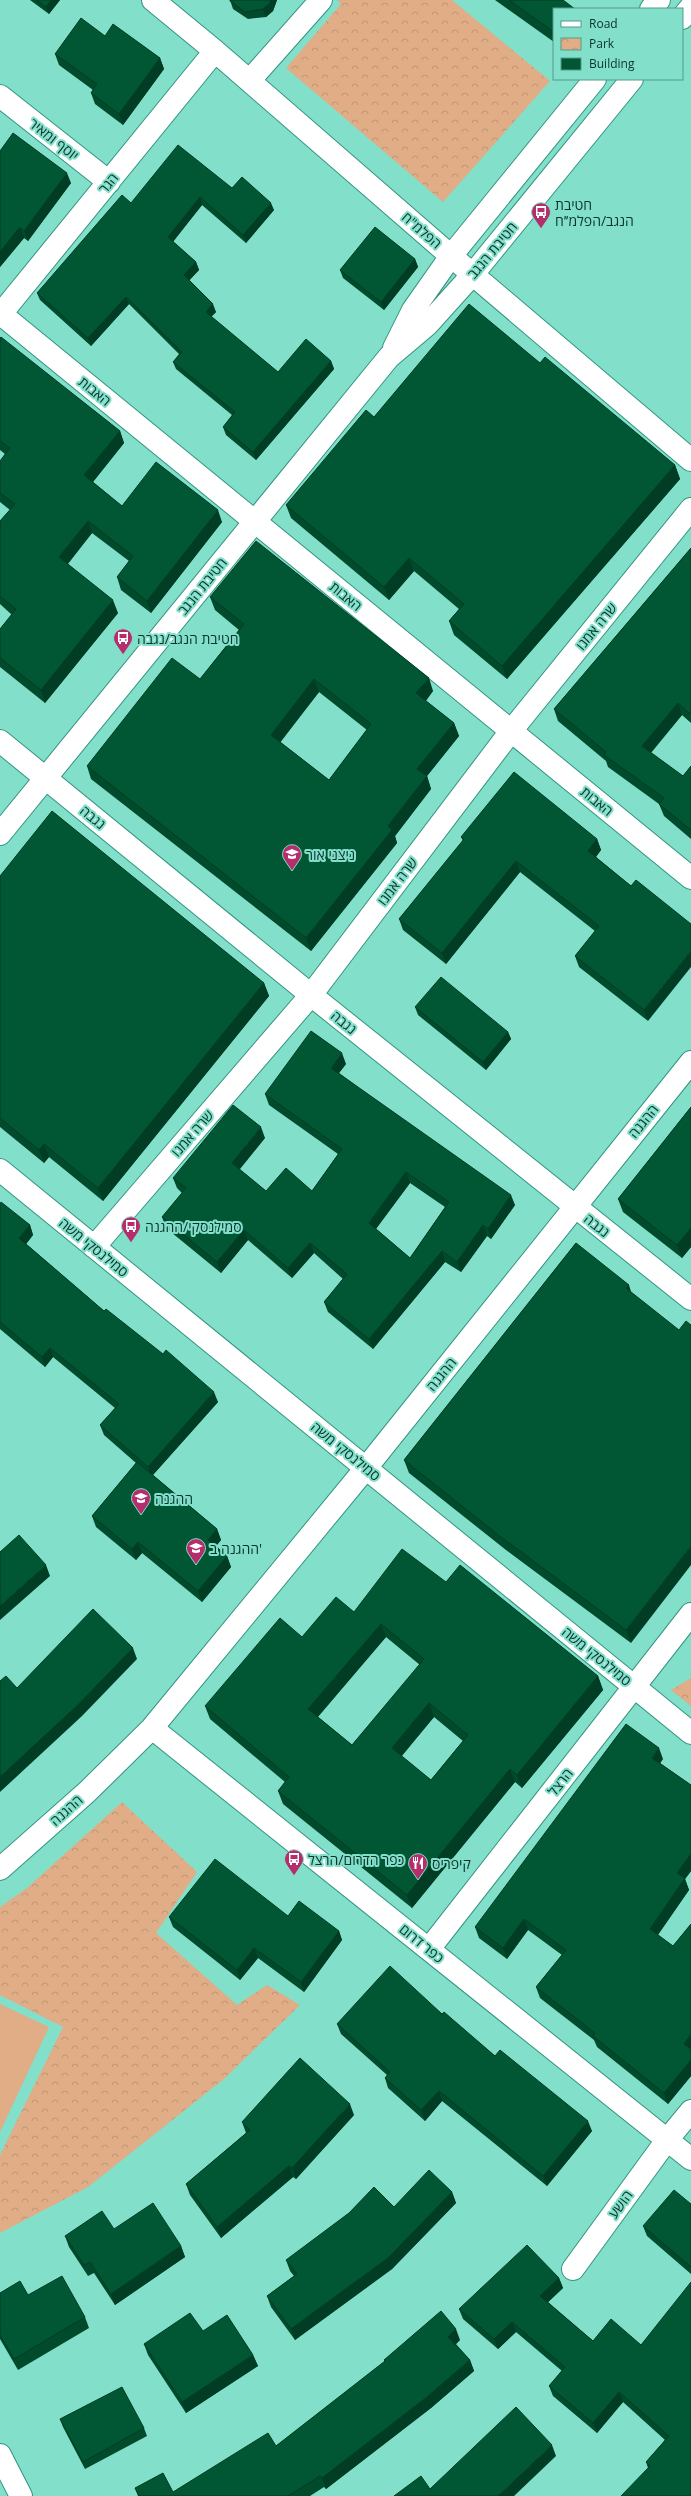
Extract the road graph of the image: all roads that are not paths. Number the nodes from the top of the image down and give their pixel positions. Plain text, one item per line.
1 (153, 0) edge
2 (321, 0) edge
3 (659, 0) edge
4 (691, 7) edge
5 (652, 8) edge
6 (683, 17) edge
7 (215, 51) junction
8 (250, 80) junction
9 (594, 80) edge
10 (631, 80) edge
11 (0, 96) edge
12 (109, 182) junction
13 (452, 256) junction
14 (473, 274) junction
15 (0, 315) edge
16 (389, 357) junction
17 (691, 460) edge
18 (691, 509) edge
19 (255, 522) junction
20 (511, 731) junction
21 (0, 740) edge
22 (45, 778) junction
23 (0, 834) edge
24 (691, 878) edge
25 (311, 995) junction
26 (691, 1062) edge
27 (0, 1170) edge
28 (575, 1207) junction
29 (94, 1246) junction
30 (691, 1299) edge
31 (366, 1468) junction
32 (691, 1614) edge
33 (634, 1687) junction
34 (152, 1728) junction
35 (691, 1733) edge
36 (0, 1869) edge
37 (429, 1949) junction
38 (691, 2111) edge
39 (667, 2140) junction
40 (691, 2159) edge
41 (574, 2269) dead end
42 (0, 2455) edge
43 (21, 2496) edge

1 - 7 street, הפלמ"ח
2 - 8 street
3 - 5 street
4 - 6 street
7 - 8 street, הפלמ"ח
7 - 12 street, הגר
8 - 13 street, הפלמ"ח
9 - 13 street, חטיבת הנגב
10 - 14 street, חטיבת הנגב
11 - 12 street, יוסף ומאיר
12 - 15 street, הגר
13 - 14 street, הפלמ"ח
13 - 16 street, חטיבת הנגב
14 - 16 street, חטיבת הנגב
14 - 17 street, הפלמ"ח
15 - 19 street, האבות
16 - 19 street, חטיבת הנגב
18 - 20 street, שרה אמנו
19 - 20 street, האבות
19 - 22 street, חטיבת הנגב
20 - 24 street, האבות
20 - 25 street, שרה אמנו
21 - 22 street, נגבה
22 - 23 street, חטיבת הנגב
22 - 25 street, נגבה
25 - 28 street, נגבה
25 - 29 street, שרה אמנו
26 - 28 street, ההגנה
27 - 29 street, סמילנסקי משה
28 - 30 street, נגבה
28 - 31 street, ההגנה
29 - 31 street, סמילנסקי משה
31 - 33 street, סמילנסקי משה
31 - 34 street, ההגנה
32 - 33 street, הרצל
33 - 35 street, סמילנסקי משה
33 - 37 street, הרצל
34 - 36 street, ההגנה
34 - 37 street, כפר דרום
37 - 39 street, כפר דרום
38 - 39 street, הושע
39 - 40 street, כפר דרום
39 - 41 street, הושע
42 - 43 street

